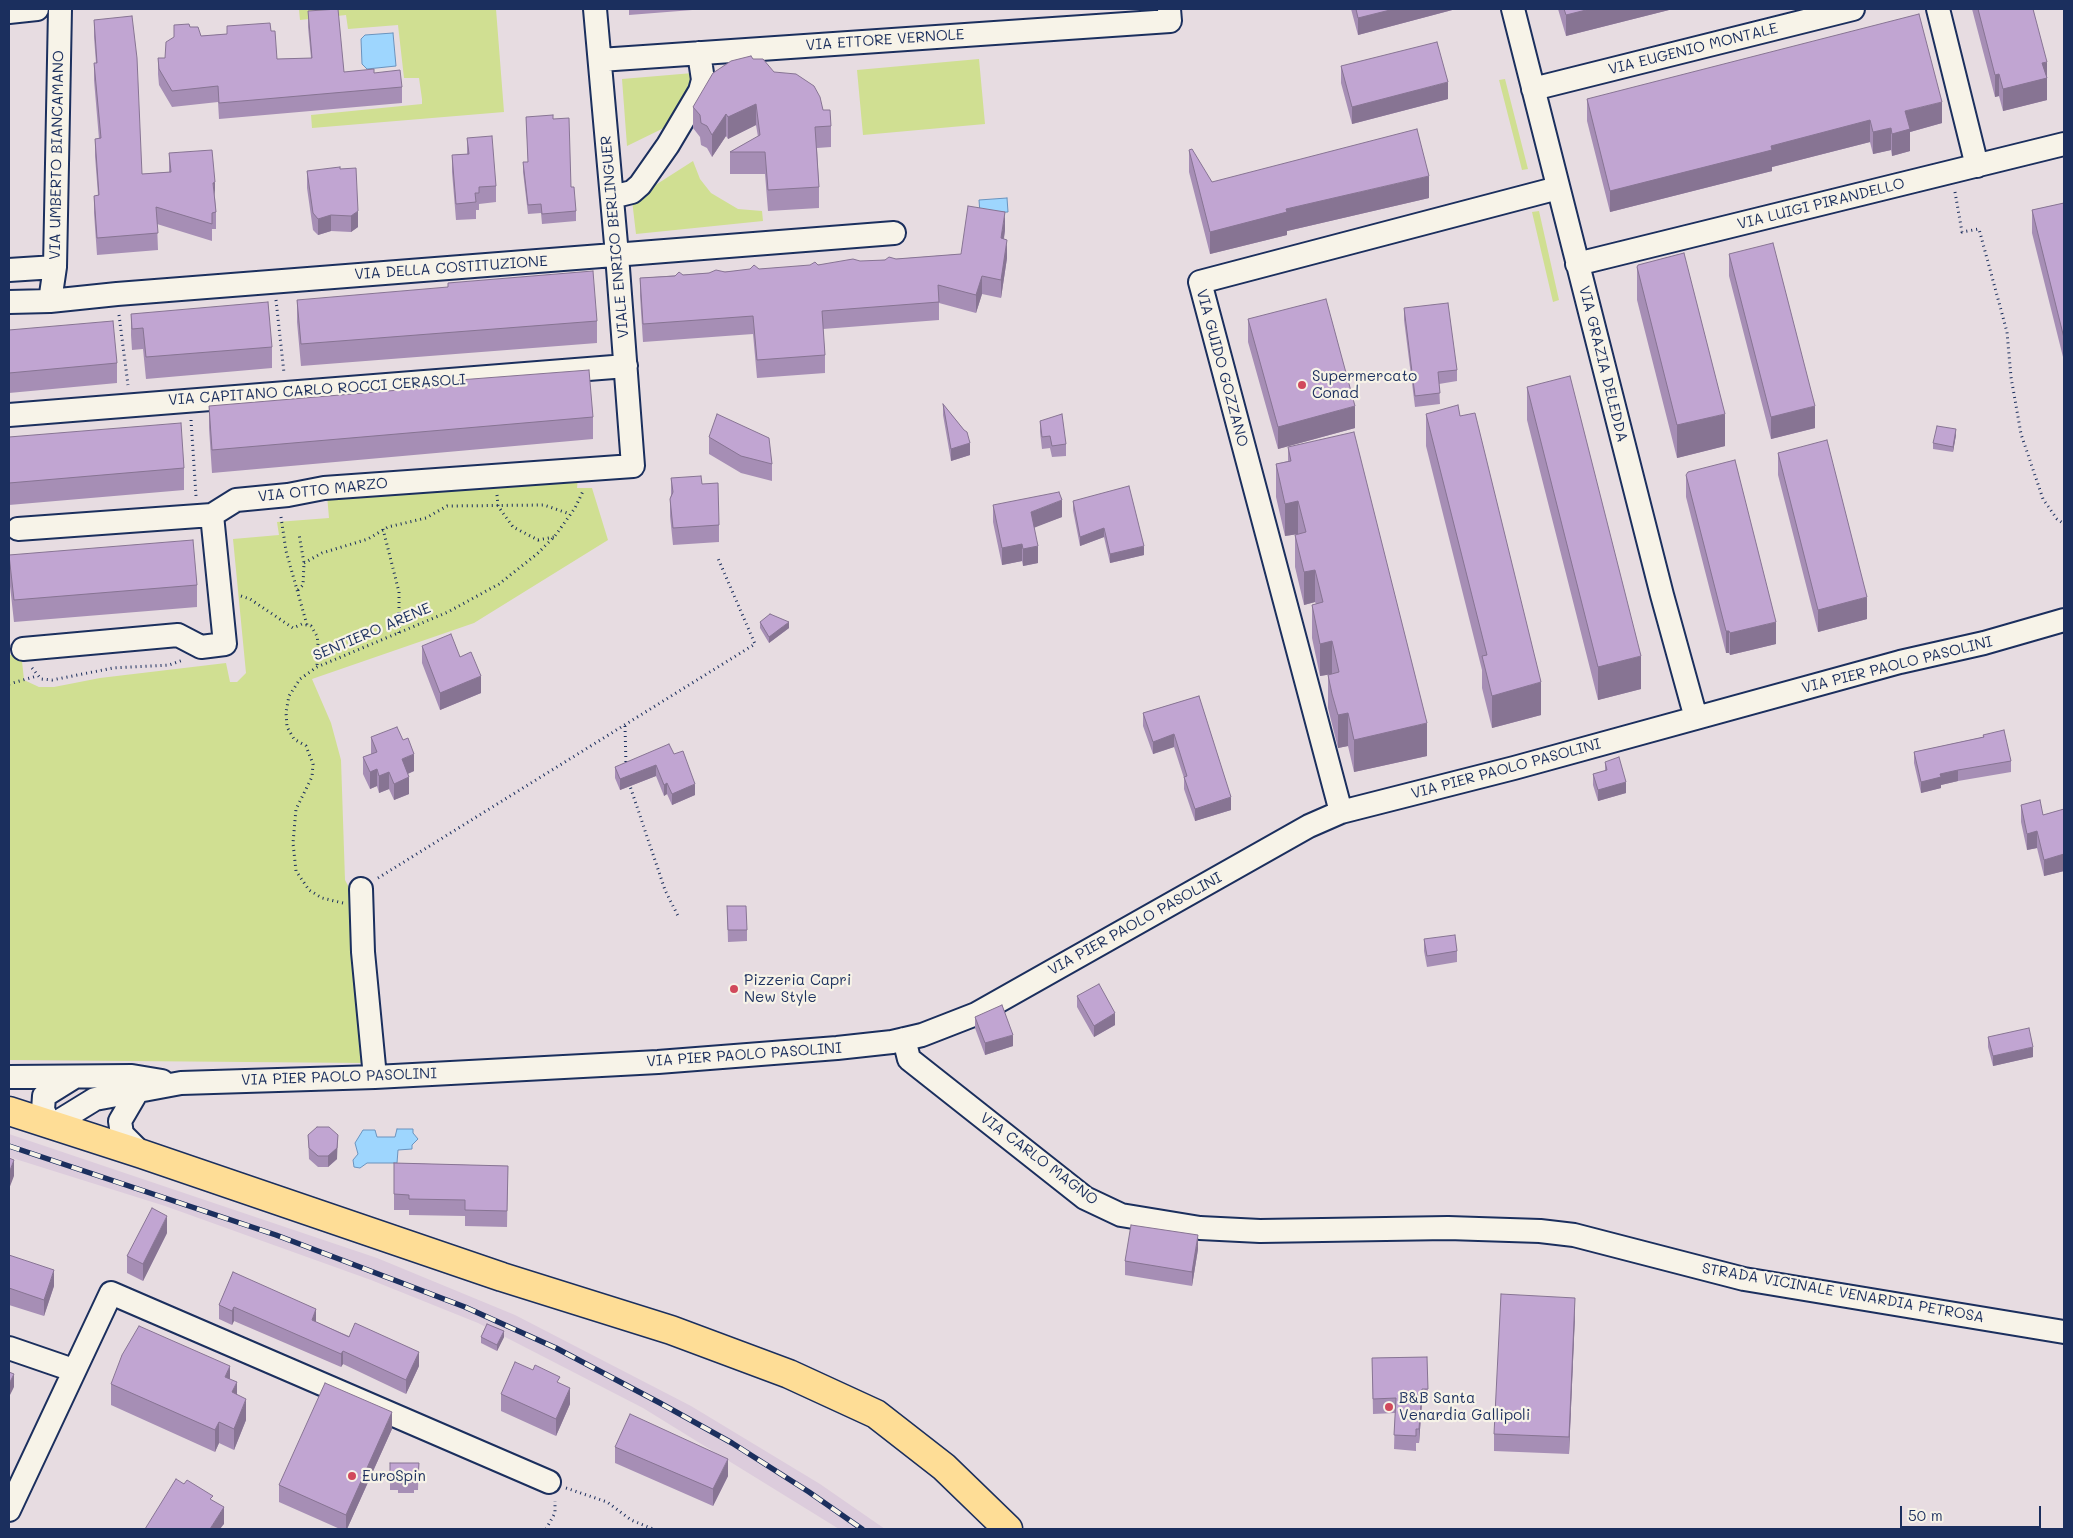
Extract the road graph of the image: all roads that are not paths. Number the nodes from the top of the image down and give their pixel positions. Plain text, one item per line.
1 (37, 9) edge
2 (60, 9) edge
3 (595, 9) edge
4 (1513, 9) edge
5 (1853, 9) edge
6 (1938, 9) edge
7 (9, 12) edge
8 (1169, 15) edge
9 (699, 53) junction
10 (600, 60) junction
11 (1533, 90) junction
12 (2064, 144) edge
13 (1977, 166) junction
14 (1558, 188) junction
15 (612, 197) junction
16 (894, 233) dead end
17 (617, 255) junction
18 (1577, 264) junction
19 (55, 267) junction
20 (9, 270) edge
21 (50, 301) junction
22 (9, 302) edge
23 (626, 366) junction
24 (9, 415) edge
25 (633, 466) joint
26 (212, 515) junction
27 (18, 529) dead end
28 (2064, 620) edge
29 (27, 648) road end
30 (1696, 718) junction
31 (1341, 812) junction
32 (361, 889) road end
33 (904, 1039) junction
34 (9, 1077) edge
35 (375, 1077) junction
36 (73, 1078) junction
37 (181, 1083) junction
38 (137, 1092) junction
39 (9, 1112) edge
40 (50, 1126) junction
41 (142, 1154) junction
42 (1326, 1228) joint
43 (2064, 1332) edge
44 (9, 1348) edge
45 (73, 1370) junction
46 (549, 1482) road end
47 (9, 1510) edge
48 (1008, 1529) edge

1 - 7 street
2 - 19 street, VIA UMBERTO BIANCAMANO
3 - 10 street, VIALE ENRICO BERLINGUER
4 - 11 street, VIA GRAZIA DELEDDA
5 - 11 street, VIA EUGENIO MONTALE
6 - 13 street
8 - 9 street, VIA ETTORE VERNOLE
9 - 10 street, VIA ETTORE VERNOLE
9 - 15 street
10 - 15 street, VIALE ENRICO BERLINGUER
11 - 14 street, VIA GRAZIA DELEDDA
12 - 13 street, VIA LUIGI PIRANDELLO
13 - 18 street, VIA LUIGI PIRANDELLO
14 - 18 street, VIA GRAZIA DELEDDA
14 - 31 street, VIA GUIDO GOZZANO
15 - 17 street, VIALE ENRICO BERLINGUER
16 - 17 street, VIA DELLA COSTITUZIONE
17 - 21 street, VIA DELLA COSTITUZIONE
17 - 23 street, VIALE ENRICO BERLINGUER
18 - 30 street, VIA GRAZIA DELEDDA
19 - 20 street
19 - 21 street, VIA UMBERTO BIANCAMANO
21 - 22 street, VIA DELLA COSTITUZIONE
23 - 24 street, VIA CAPITANO CARLO ROCCI CERASOLI
23 - 25 street, VIALE ENRICO BERLINGUER
25 - 26 street, VIA OTTO MARZO
26 - 27 street, VIA OTTO MARZO
26 - 29 street
28 - 30 street, VIA PIER PAOLO PASOLINI
30 - 31 street, VIA PIER PAOLO PASOLINI
31 - 33 street, VIA PIER PAOLO PASOLINI
32 - 35 street
33 - 35 street, VIA PIER PAOLO PASOLINI
33 - 42 street, VIA CARLO MAGNO
34 - 36 street, VIA PIER PAOLO PASOLINI
35 - 37 street, VIA PIER PAOLO PASOLINI
36 - 37 street, VIA PIER PAOLO PASOLINI
36 - 40 street, VIA PIER PAOLO PASOLINI
37 - 38 street, VIA PIER PAOLO PASOLINI
38 - 40 street, VIA PIER PAOLO PASOLINI
38 - 41 street
39 - 40 main road
40 - 41 main road
41 - 48 main road
42 - 43 street, STRADA VICINALE VENARDIA PETROSA
44 - 45 street
45 - 46 street
45 - 47 street

